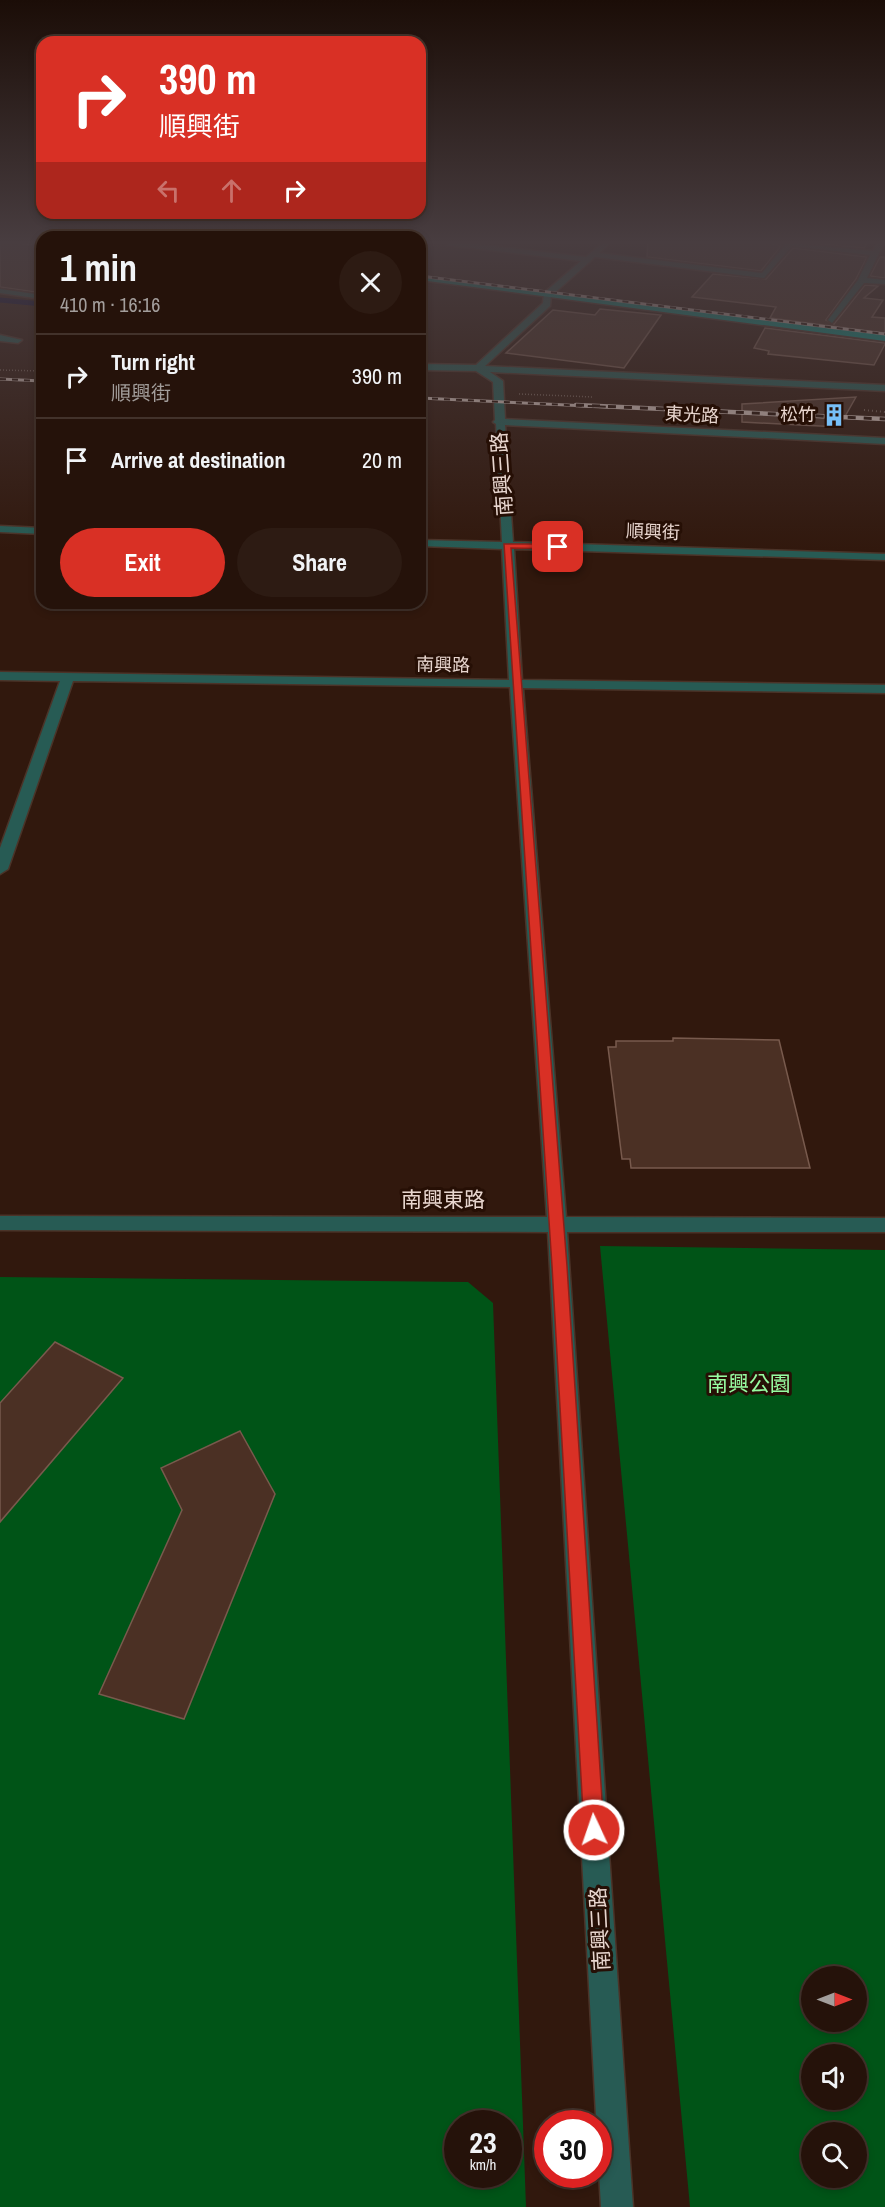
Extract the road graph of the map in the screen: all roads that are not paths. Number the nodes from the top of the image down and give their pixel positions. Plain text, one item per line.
1 (504, 344) edge
2 (426, 367) edge
3 (478, 368) junction
4 (885, 388) edge
5 (499, 427) junction
6 (885, 441) edge
7 (885, 450) edge
8 (0, 530) edge
9 (36, 531) edge
10 (426, 543) edge
11 (507, 546) junction
12 (885, 557) edge
13 (0, 676) edge
14 (68, 677) junction
15 (516, 684) junction
16 (885, 688) edge
17 (0, 869) edge
18 (0, 1223) edge
19 (557, 1225) junction
20 (885, 1225) edge
21 (617, 2207) edge

1 - 3 street
2 - 3 street
3 - 4 street
3 - 5 street, 南興三路
5 - 6 street, 東光路
5 - 7 street, 東光路
5 - 11 street, 南興三路
8 - 9 street
10 - 11 street, 順興街
11 - 12 street, 順興街
11 - 15 street, 南興三路
13 - 14 street, 南興路
14 - 15 street, 南興路
14 - 17 street
15 - 16 street, 南興路
15 - 19 street, 南興三路
18 - 19 street, 南興東路
19 - 20 street, 南興東路
19 - 21 street, 南興三路

